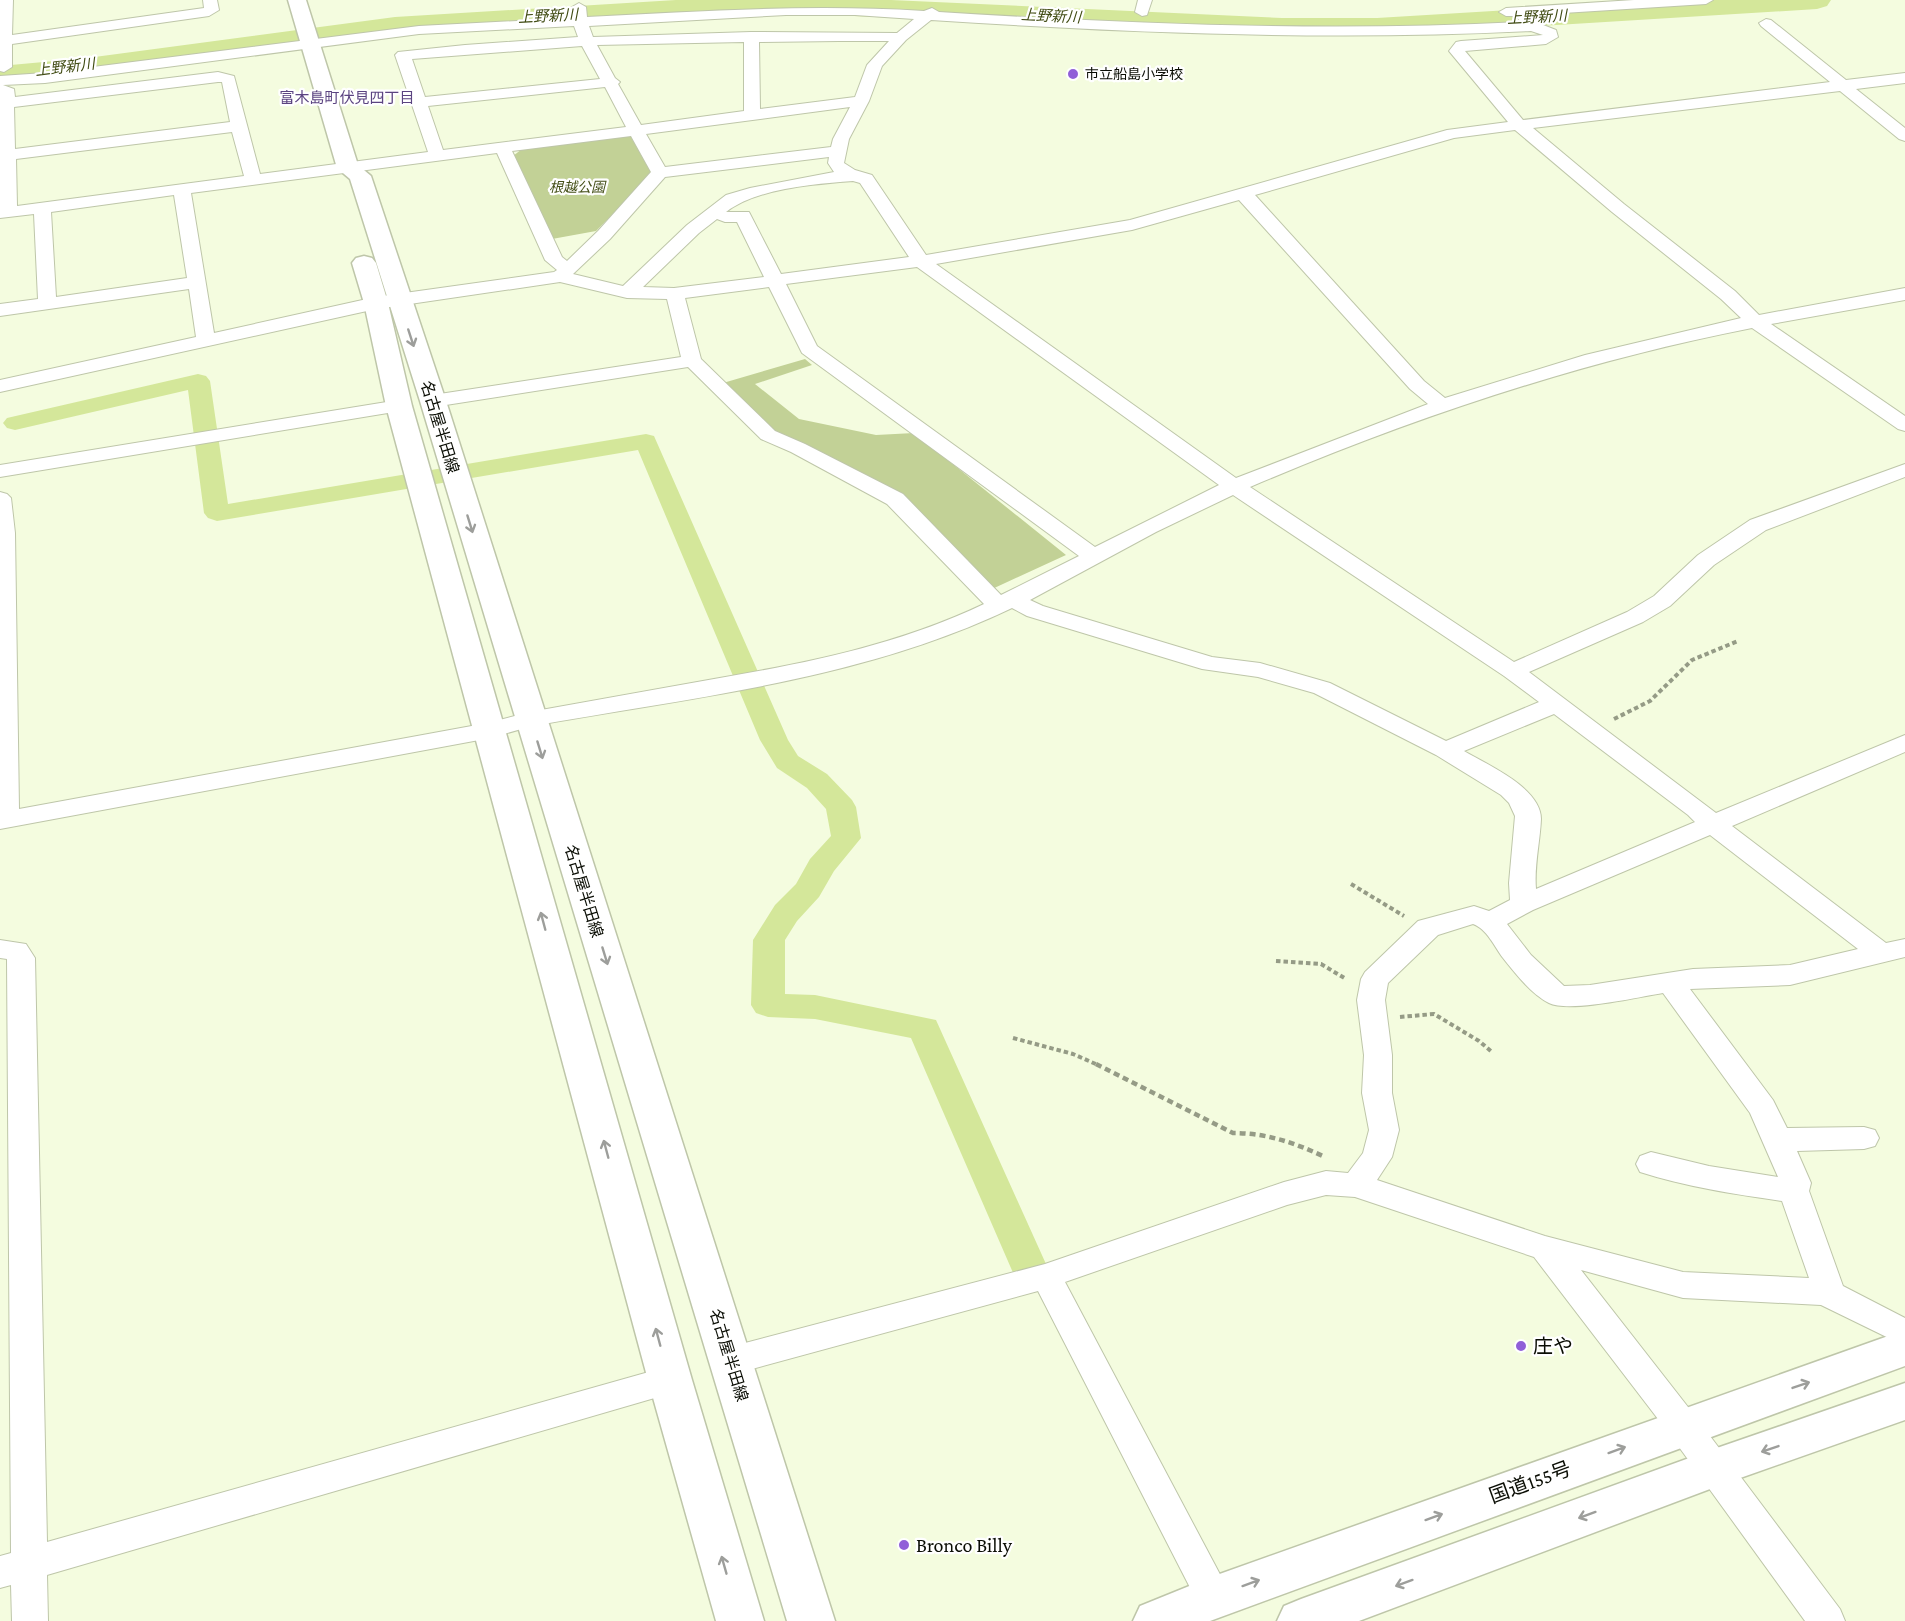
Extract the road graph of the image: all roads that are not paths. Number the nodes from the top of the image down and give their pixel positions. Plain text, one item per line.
1 (6, 0) edge
2 (210, 0) edge
3 (297, 0) edge
4 (736, 0) edge
5 (864, 0) edge
6 (1706, 0) edge
7 (613, 5) dead end
8 (576, 8) edge
9 (933, 8) edge
10 (526, 10) dead end
11 (1097, 10) dead end
12 (1497, 13) dead end
13 (1438, 15) dead end
14 (1523, 15) edge
15 (1321, 17) dead end
16 (1766, 23) dead end
17 (751, 36) junction
18 (308, 37) junction
19 (901, 37) junction
20 (2, 41) edge
21 (588, 43) junction
22 (1, 72) edge
23 (1905, 78) edge
24 (612, 82) junction
25 (1844, 85) junction
26 (3, 96) edge
27 (861, 101) junction
28 (419, 102) junction
29 (752, 116) junction
30 (1519, 125) junction
31 (239, 126) junction
32 (3, 128) edge
33 (637, 130) junction
34 (1905, 136) edge
35 (502, 147) junction
36 (840, 151) junction
37 (7, 155) junction
38 (437, 156) junction
39 (348, 168) junction
40 (660, 172) junction
41 (852, 176) junction
42 (254, 181) junction
43 (182, 190) junction
44 (1242, 194) junction
45 (42, 208) junction
46 (5, 213) edge
47 (725, 218) dead end
48 (921, 261) junction
49 (564, 273) junction
50 (774, 281) junction
51 (197, 282) junction
52 (627, 292) junction
53 (674, 294) junction
54 (1905, 294) edge
55 (387, 301) junction
56 (47, 304) junction
57 (0, 310) edge
58 (1756, 322) junction
59 (206, 341) junction
60 (692, 361) junction
61 (0, 386) edge
62 (433, 401) junction
63 (399, 406) junction
64 (1443, 406) junction
65 (1905, 425) edge
66 (1905, 470) edge
67 (0, 471) edge
68 (1234, 486) junction
69 (0, 498) edge
70 (1094, 556) junction
71 (1004, 602) junction
72 (1512, 671) junction
73 (1556, 704) junction
74 (530, 719) junction
75 (490, 730) junction
76 (1903, 747) edge
77 (1445, 750) junction
78 (3, 819) edge
79 (1714, 825) junction
80 (1524, 904) junction
81 (1491, 921) junction
82 (0, 949) edge
83 (1893, 950) edge
84 (1670, 982) junction
85 (1864, 1138) dead end
86 (1777, 1140) junction
87 (1652, 1164) dead end
88 (1359, 1180) junction
89 (1794, 1191) junction
90 (1545, 1248) junction
91 (1046, 1276) junction
92 (1826, 1292) junction
93 (1905, 1333) edge
94 (1905, 1348) edge
95 (730, 1361) junction
96 (670, 1380) junction
97 (1905, 1401) edge
98 (1683, 1426) junction
99 (1714, 1468) junction
100 (14, 1569) edge
101 (1214, 1597) junction
102 (30, 1621) edge
103 (740, 1621) edge
104 (811, 1621) edge
105 (1157, 1621) edge
106 (1301, 1621) edge
107 (1827, 1621) edge

1 - 20 street
2 - 20 street
3 - 18 main road, 名古屋半田線
4 - 7 street
5 - 9 street
6 - 14 street
8 - 9 street
8 - 18 street
8 - 21 street
9 - 11 street
9 - 14 street
9 - 19 street
10 - 18 street
12 - 14 street
13 - 15 street
14 - 30 street
16 - 25 street
17 - 19 street
17 - 21 street
17 - 29 street
18 - 22 street
18 - 39 main road, 名古屋半田線
19 - 27 street
20 - 22 street
21 - 24 street
21 - 28 street
23 - 25 street
24 - 28 street
24 - 33 street
25 - 30 street
25 - 34 street
26 - 31 street
26 - 32 street
27 - 29 street
27 - 36 street
28 - 38 street
29 - 33 street
30 - 44 street
30 - 58 street
31 - 37 street
31 - 42 street
32 - 37 street
33 - 35 street
33 - 40 street
35 - 38 street
35 - 49 street
36 - 40 street
36 - 41 street
37 - 46 street
38 - 39 street
39 - 42 street
39 - 55 main road, 名古屋半田線
40 - 49 street
41 - 48 street
41 - 52 street
42 - 43 street
43 - 45 street
43 - 51 street
44 - 48 street
44 - 64 street
45 - 46 street
45 - 56 street
47 - 50 street
48 - 50 street
48 - 68 street
49 - 52 street
49 - 55 street
50 - 53 street
50 - 70 street
51 - 56 street
51 - 59 street
52 - 53 street
53 - 60 street
54 - 58 street
55 - 59 street
55 -> 62 main road, 名古屋半田線
55 - 63 main road, 名古屋半田線
56 - 57 street
58 - 64 street
58 - 65 street
59 - 61 street
60 - 62 street
60 - 71 street
62 -> 74 main road, 名古屋半田線
63 - 67 street
63 - 75 main road, 名古屋半田線
64 - 68 street
66 - 72 street
68 - 70 street
68 - 72 street
69 - 78 street
70 - 71 street
71 - 74 street
71 - 77 street
72 - 73 street
73 - 77 street
73 - 79 street
74 - 75 street
74 -> 95 main road, 名古屋半田線
75 - 78 street
96 -> 75 main road, 名古屋半田線
76 - 79 street
77 - 80 street
79 - 80 street
79 - 83 street
80 - 81 street
81 - 84 street
81 - 88 street
82 - 100 street
83 - 84 street
84 - 86 street
85 - 86 street
86 - 89 street
87 - 89 street
88 - 90 street
88 - 91 street
89 - 92 street
90 - 92 street
90 - 98 street
91 - 95 street
91 - 101 street
92 - 93 street
98 -> 94 main road, 国道155号
95 - 104 main road, 名古屋半田線
96 - 100 street
103 -> 96 main road, 名古屋半田線
97 -> 99 main road
98 - 99 street
101 -> 98 main road, 国道155号
99 -> 106 main road
99 - 107 street
100 - 102 street
101 - 105 main road, 国道155号

